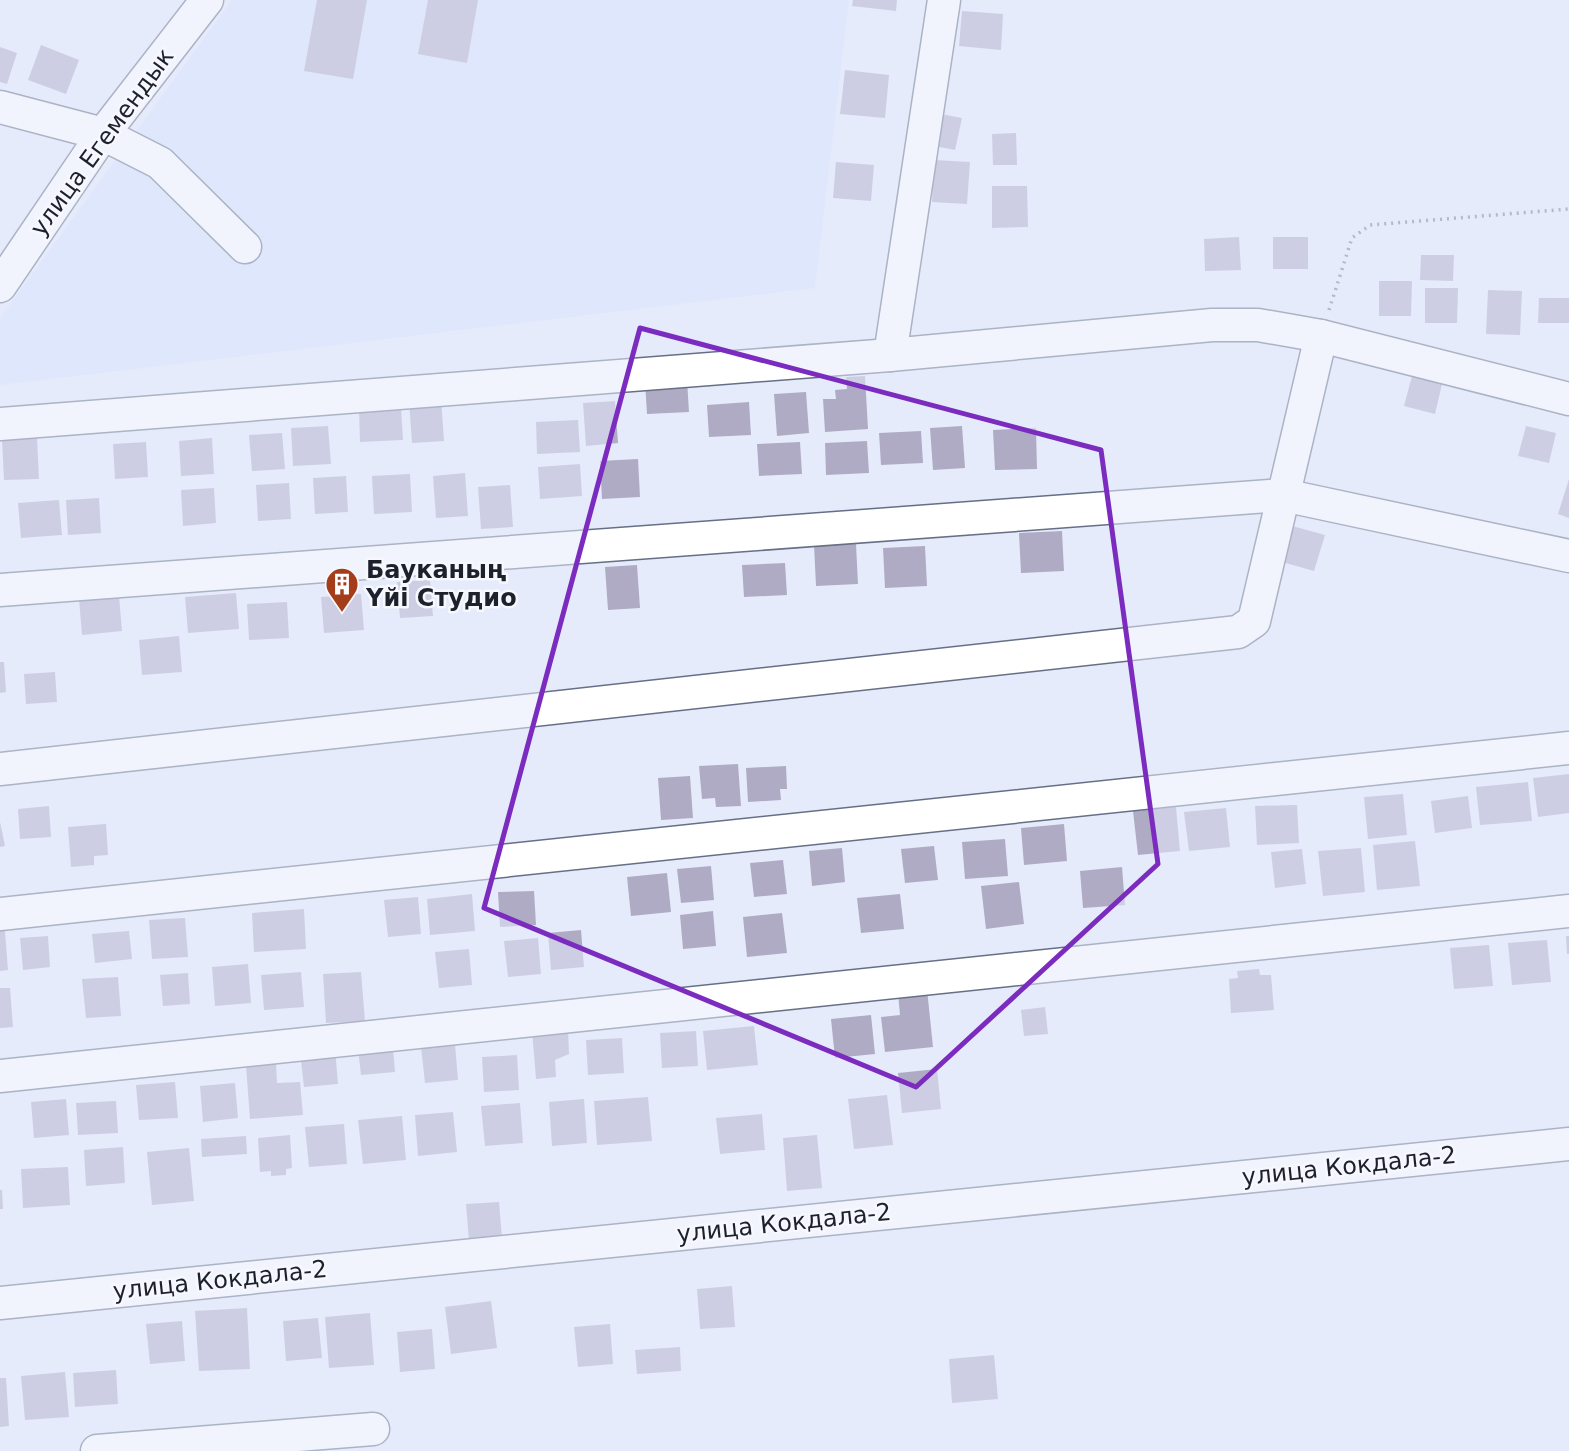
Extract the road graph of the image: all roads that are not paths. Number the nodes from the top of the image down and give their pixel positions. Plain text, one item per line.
1 (207, 0) edge
2 (944, 0) edge
3 (0, 107) edge
4 (103, 134) junction
5 (245, 247) dead end
6 (0, 286) edge
7 (1321, 336) junction
8 (890, 355) junction
9 (1569, 399) edge
10 (0, 424) edge
11 (1283, 495) junction
12 (1569, 556) edge
13 (0, 590) edge
14 (1569, 748) edge
15 (0, 769) edge
16 (1569, 911) edge
17 (0, 914) edge
18 (0, 1076) edge
19 (1569, 1144) edge
20 (0, 1303) edge
21 (373, 1429) dead end
22 (97, 1451) edge

1 - 4 street, улица Егемендык
2 - 8 street
3 - 4 street
4 - 5 street
4 - 6 street, улица Егемендык
7 - 8 street
7 - 9 street
7 - 11 street
8 - 10 street
11 - 12 street
11 - 13 street
11 - 15 street
14 - 17 street
16 - 18 street
19 - 20 street, улица Кокдала-2
21 - 22 street

